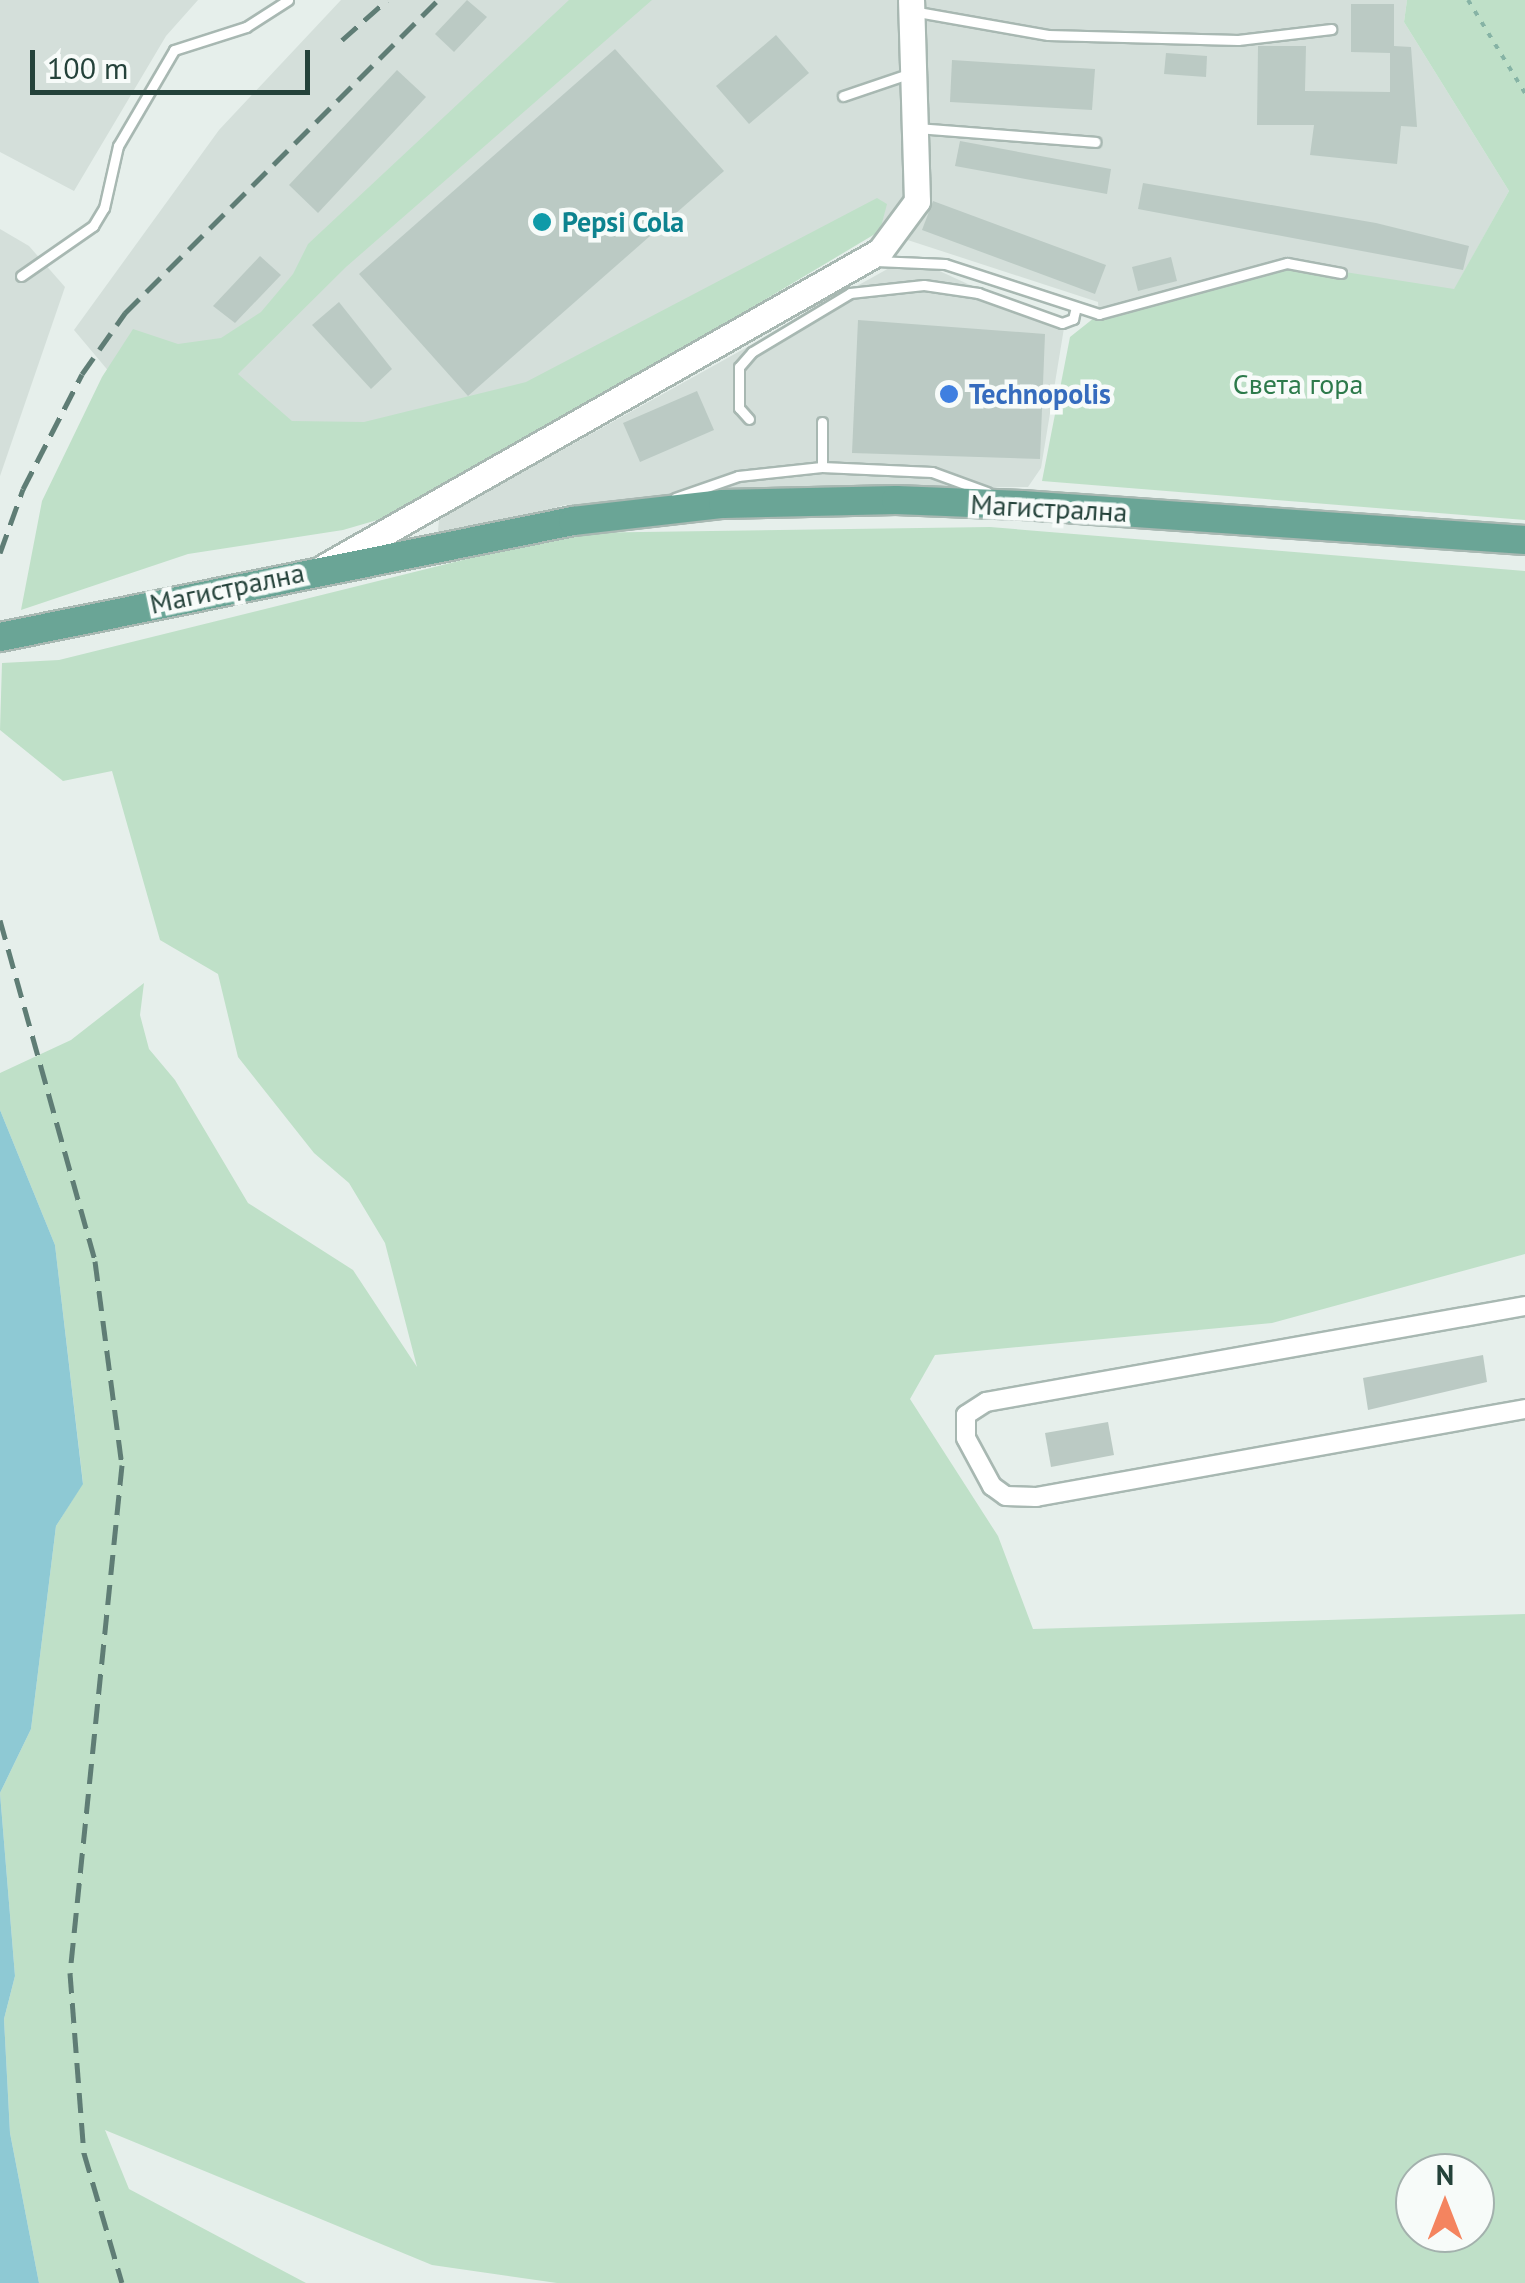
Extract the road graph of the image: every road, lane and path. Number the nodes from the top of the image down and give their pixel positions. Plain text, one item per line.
1 (288, 0) edge
2 (1468, 0) edge
3 (911, 6) edge
4 (1332, 29) dead end
5 (913, 72) junction
6 (1525, 93) edge
7 (843, 96) dead end
8 (914, 128) junction
9 (1095, 142) dead end
10 (863, 260) junction
11 (1341, 273) dead end
12 (21, 276) dead end
13 (1076, 306) junction
14 (749, 419) dead end
15 (822, 422) dead end
16 (822, 467) junction
17 (1022, 506) junction
18 (635, 512) junction
19 (573, 521) junction
20 (1525, 540) edge
21 (1525, 550) edge
22 (324, 567) junction
23 (0, 637) edge
24 (1525, 1306) edge
25 (1525, 1409) edge

1 - 12 lane
2 - 6 path
3 - 4 lane
3 - 5 street
5 - 7 lane
5 - 8 street
8 - 9 lane
8 - 10 street
10 - 13 lane
10 - 22 street
11 - 13 lane
13 - 14 lane
15 - 16 lane
16 - 17 lane
16 - 18 lane
17 - 18 main road, Магистрална
17 - 20 main road, Магистрална
18 - 19 main road, Магистрална
19 - 21 main road, Магистрална
19 - 22 main road, Магистрална
22 - 23 main road, Магистрална
24 - 25 street

